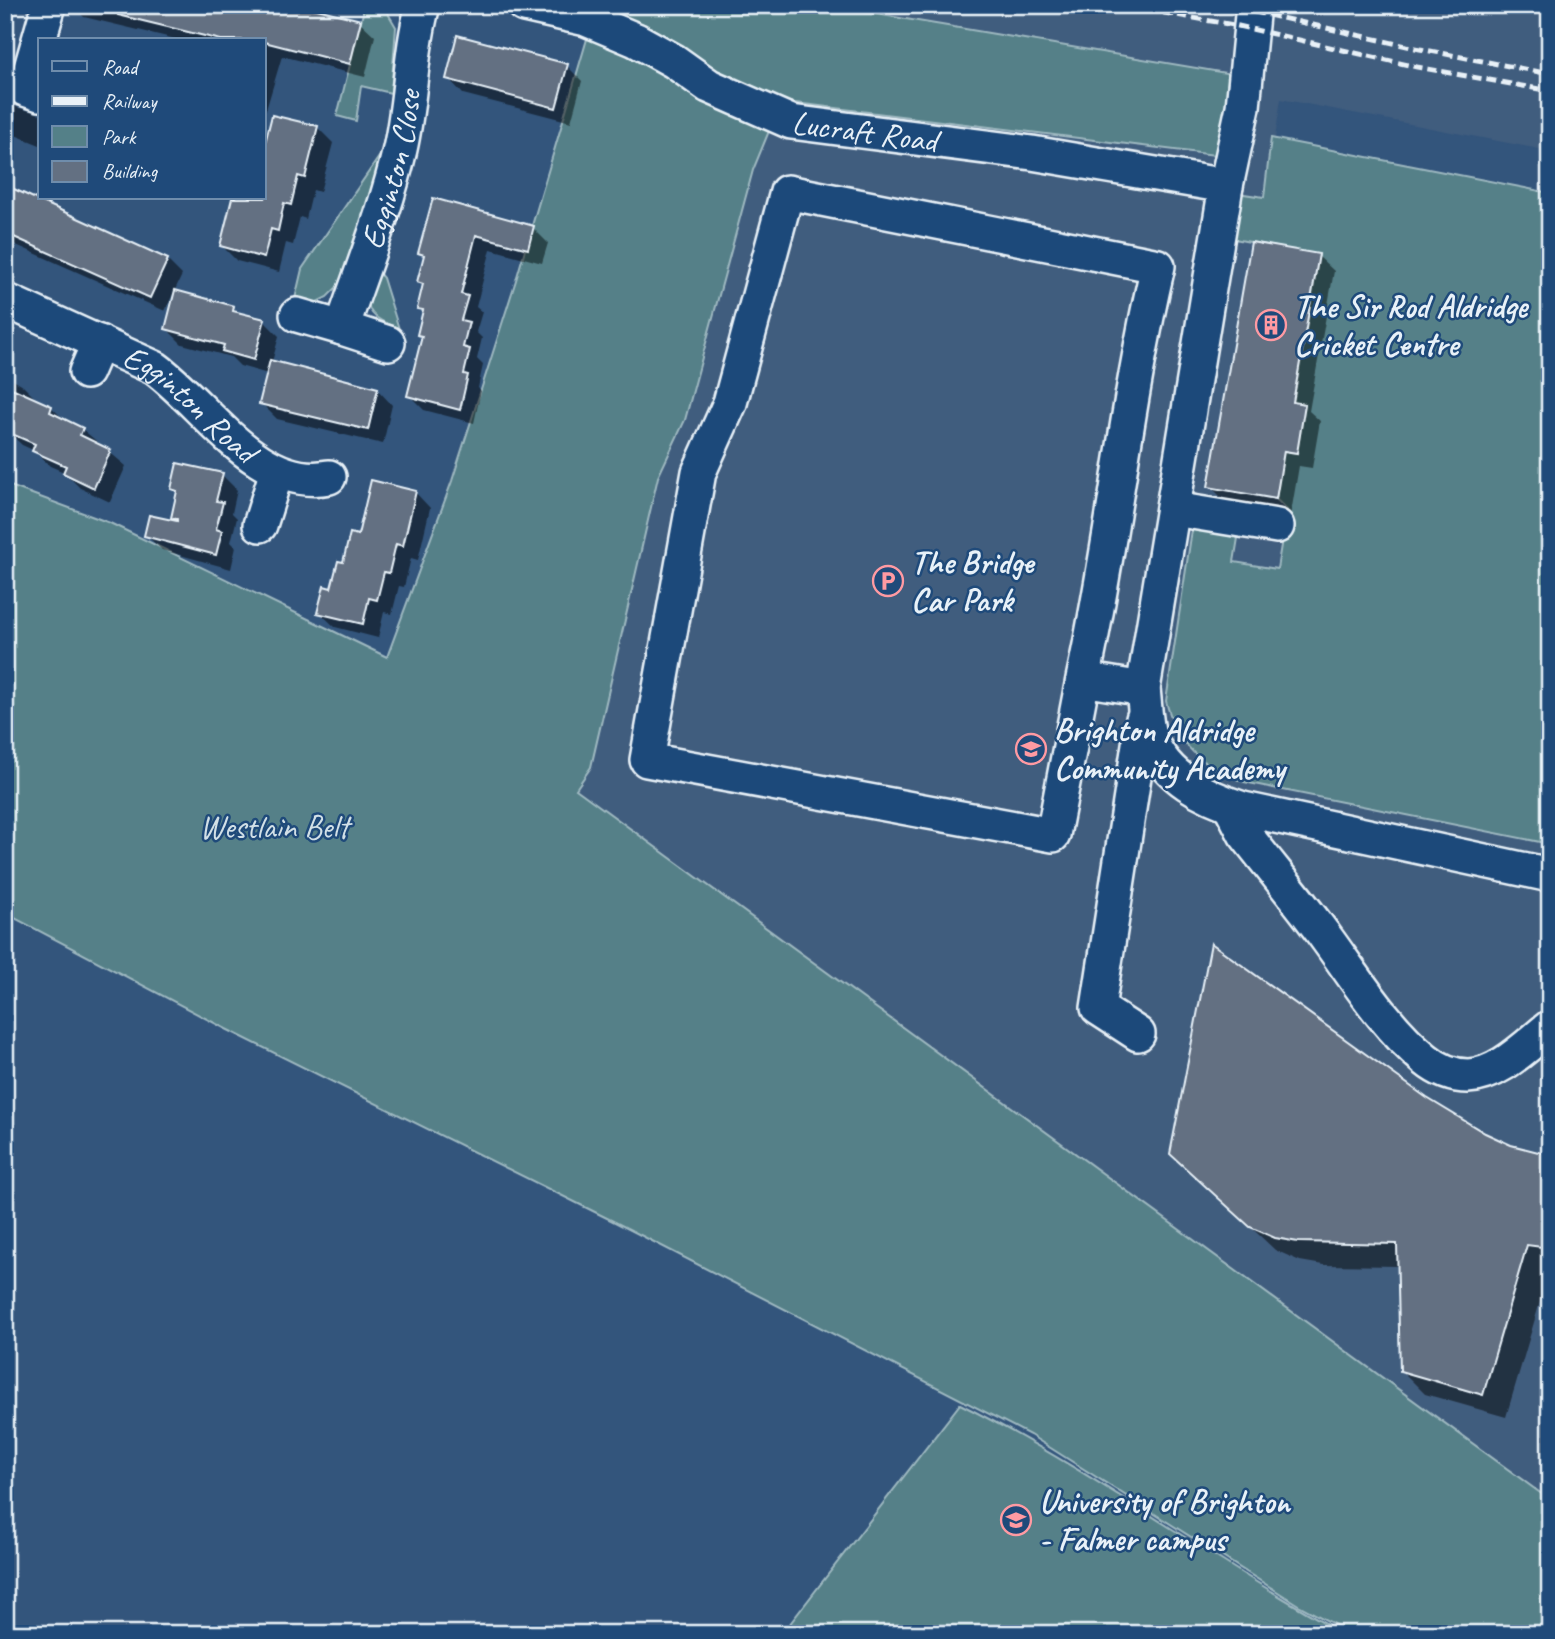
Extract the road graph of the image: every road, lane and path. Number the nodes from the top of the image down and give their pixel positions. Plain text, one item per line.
1 (50, 5) edge
2 (423, 5) edge
3 (524, 5) edge
4 (1253, 5) edge
5 (40, 38) edge
6 (38, 45) edge
7 (38, 93) edge
8 (1226, 186) junction
9 (5, 300) edge
10 (297, 315) dead end
11 (342, 328) junction
12 (99, 342) junction
13 (388, 343) dead end
14 (86, 372) dead end
15 (277, 471) junction
16 (329, 477) dead end
17 (1174, 509) junction
18 (260, 525) dead end
19 (1276, 526) dead end
20 (1083, 679) junction
21 (1144, 698) junction
22 (1230, 804) junction
23 (1550, 875) edge
24 (1550, 1027) edge
25 (1138, 1034) dead end

1 - 5 street
2 - 11 street, Egginton Close
3 - 8 street, Lucraft Road
4 - 8 street
6 - 7 street
8 - 17 street
9 - 12 street, Egginton Road
10 - 11 street
11 - 13 street
12 - 14 street, Egginton Road
12 - 15 street, Egginton Road
15 - 16 street, Egginton Road
15 - 18 street, Egginton Road
17 - 19 street
17 - 21 street
20 - 20 street
20 - 21 street
21 - 22 street
21 - 25 street
22 - 23 street
22 - 24 street

